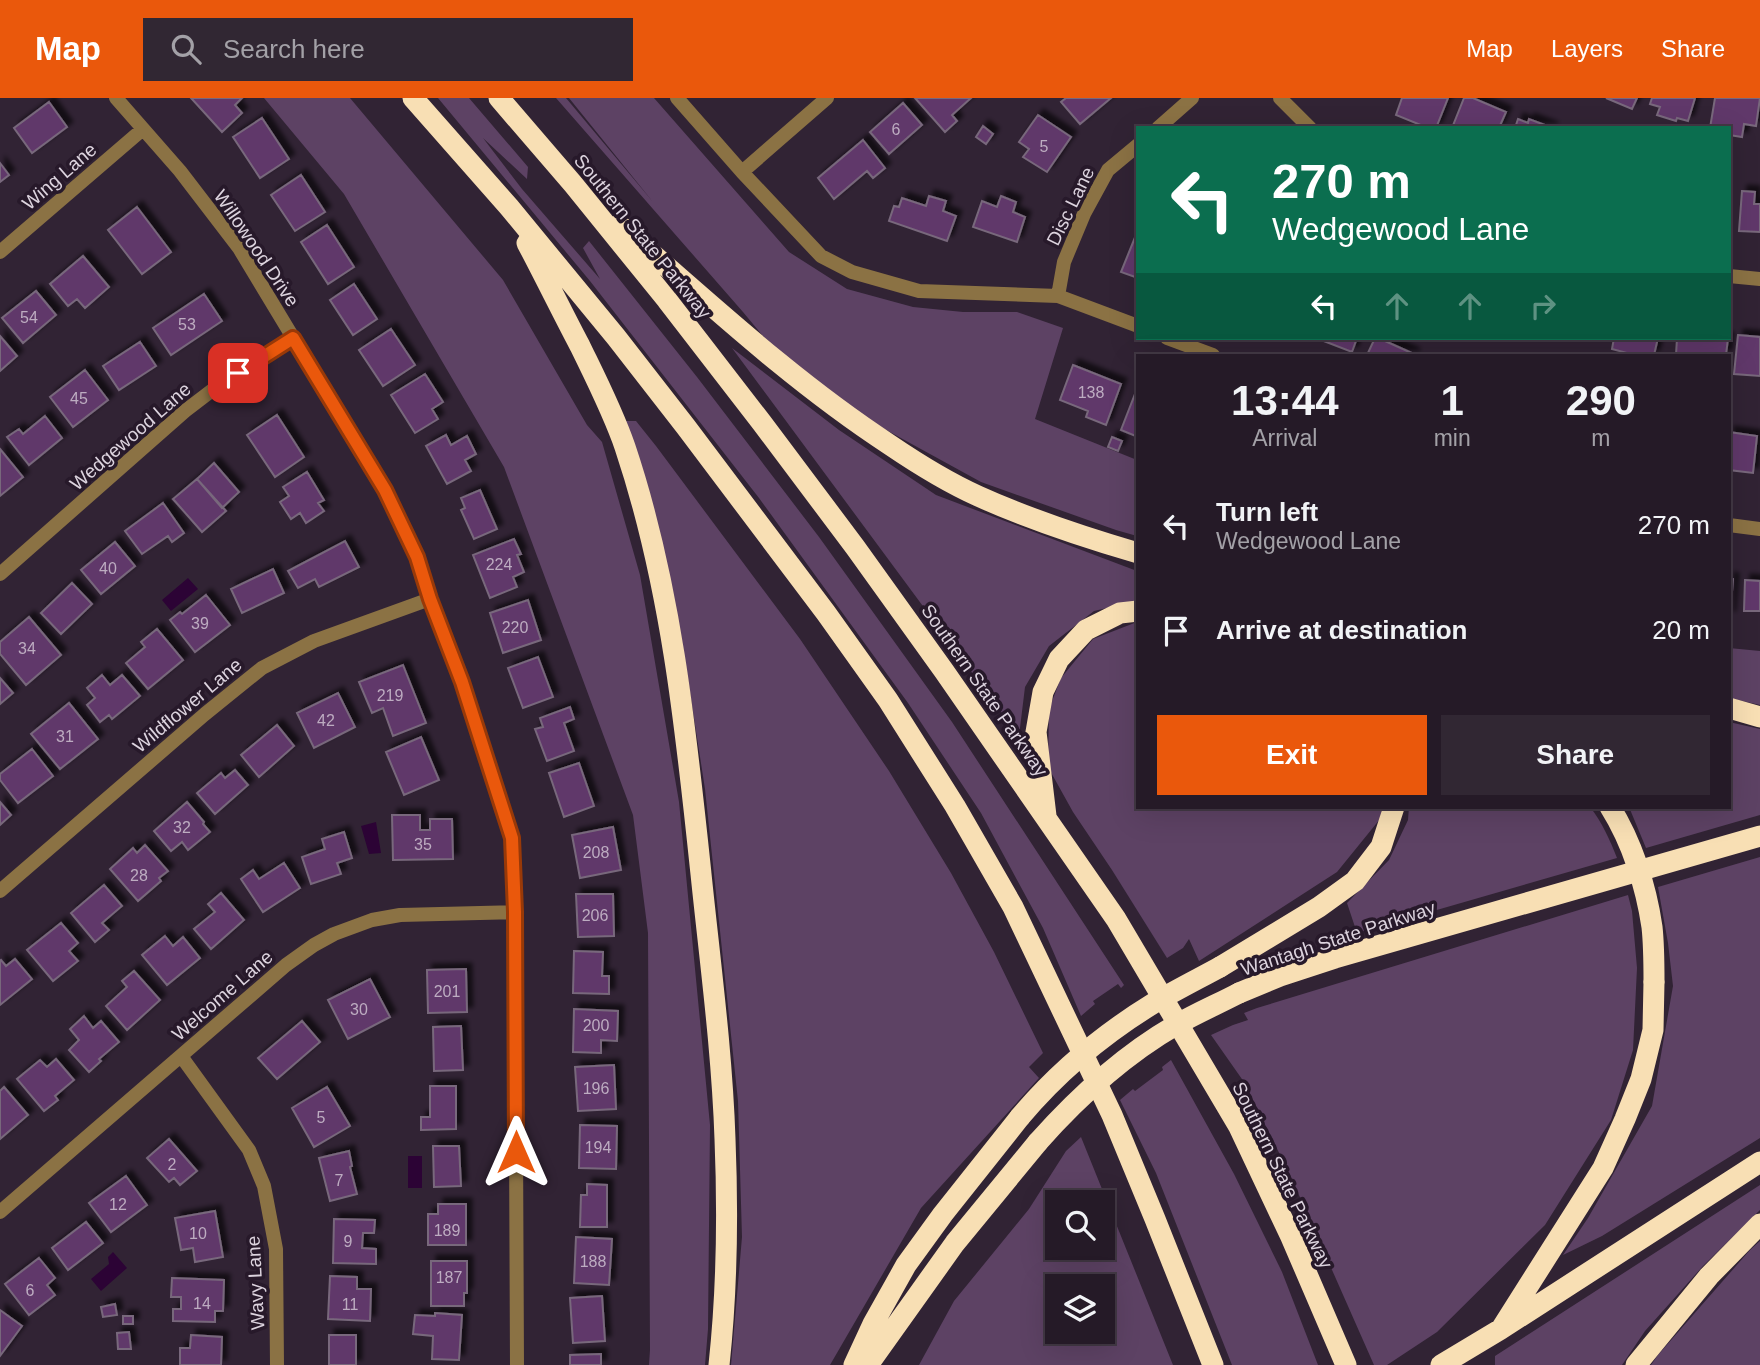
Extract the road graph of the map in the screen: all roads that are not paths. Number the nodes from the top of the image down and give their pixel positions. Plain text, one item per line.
1 (116, 98) edge
2 (413, 98) edge
3 (499, 98) edge
4 (677, 98) edge
5 (827, 98) edge
6 (1192, 98) edge
7 (1280, 98) edge
8 (1160, 126) edge
9 (1308, 126) edge
10 (143, 129) junction
11 (1136, 147) edge
12 (742, 172) junction
13 (573, 184) junction
14 (509, 206) junction
15 (0, 252) edge
16 (1731, 276) edge
17 (1760, 279) edge
18 (1058, 296) junction
19 (1136, 325) edge
20 (293, 338) junction
21 (1172, 340) edge
22 (1210, 354) edge
23 (1731, 524) edge
24 (1760, 529) edge
25 (1136, 552) edge
26 (0, 574) edge
27 (430, 599) junction
28 (1136, 611) edge
29 (1731, 709) edge
30 (1760, 717) edge
31 (1393, 809) edge
32 (1612, 809) edge
33 (1047, 818) junction
34 (1760, 836) edge
35 (0, 891) edge
36 (515, 912) junction
37 (181, 1056) junction
38 (1760, 1162) edge
39 (0, 1212) edge
40 (1760, 1224) edge
41 (901, 1318) junction
42 (1502, 1329) junction
43 (1446, 1362) edge
44 (277, 1365) edge
45 (517, 1365) edge
46 (719, 1365) edge
47 (854, 1365) edge
48 (868, 1365) edge
49 (887, 1365) edge
50 (1213, 1365) edge
51 (1346, 1365) edge
52 (1636, 1365) edge

1 - 10 street, Willowood Drive
2 - 14 highway
3 - 13 highway, Southern State Parkway
4 - 12 street
5 - 12 street
6 - 8 street
7 - 9 street
10 - 15 street, Wing Lane
10 - 20 street, Willowood Drive
11 - 18 street, Disc Lane
12 - 18 street
13 - 25 highway
13 - 33 highway, Southern State Parkway
14 - 46 highway
14 - 50 highway
16 - 17 street
18 - 19 street
20 - 26 street, Wedgewood Lane
20 - 27 street, Willowood Drive
21 - 22 street
23 - 24 street
27 - 35 street, Wildflower Lane
27 - 36 street, Willowood Drive
28 - 33 highway
29 - 30 highway
31 - 47 highway, bridge
32 - 42 highway, bridge
33 - 51 highway, Southern State Parkway
34 - 41 highway, Wantagh State Parkway, bridge
36 - 37 street, Welcome Lane
36 - 45 street, Willowood Drive
37 - 39 street, Welcome Lane
37 - 44 street, Wavy Lane
38 - 42 highway
40 - 52 highway
41 - 48 highway, Wantagh State Parkway
41 - 49 highway
42 - 43 highway

